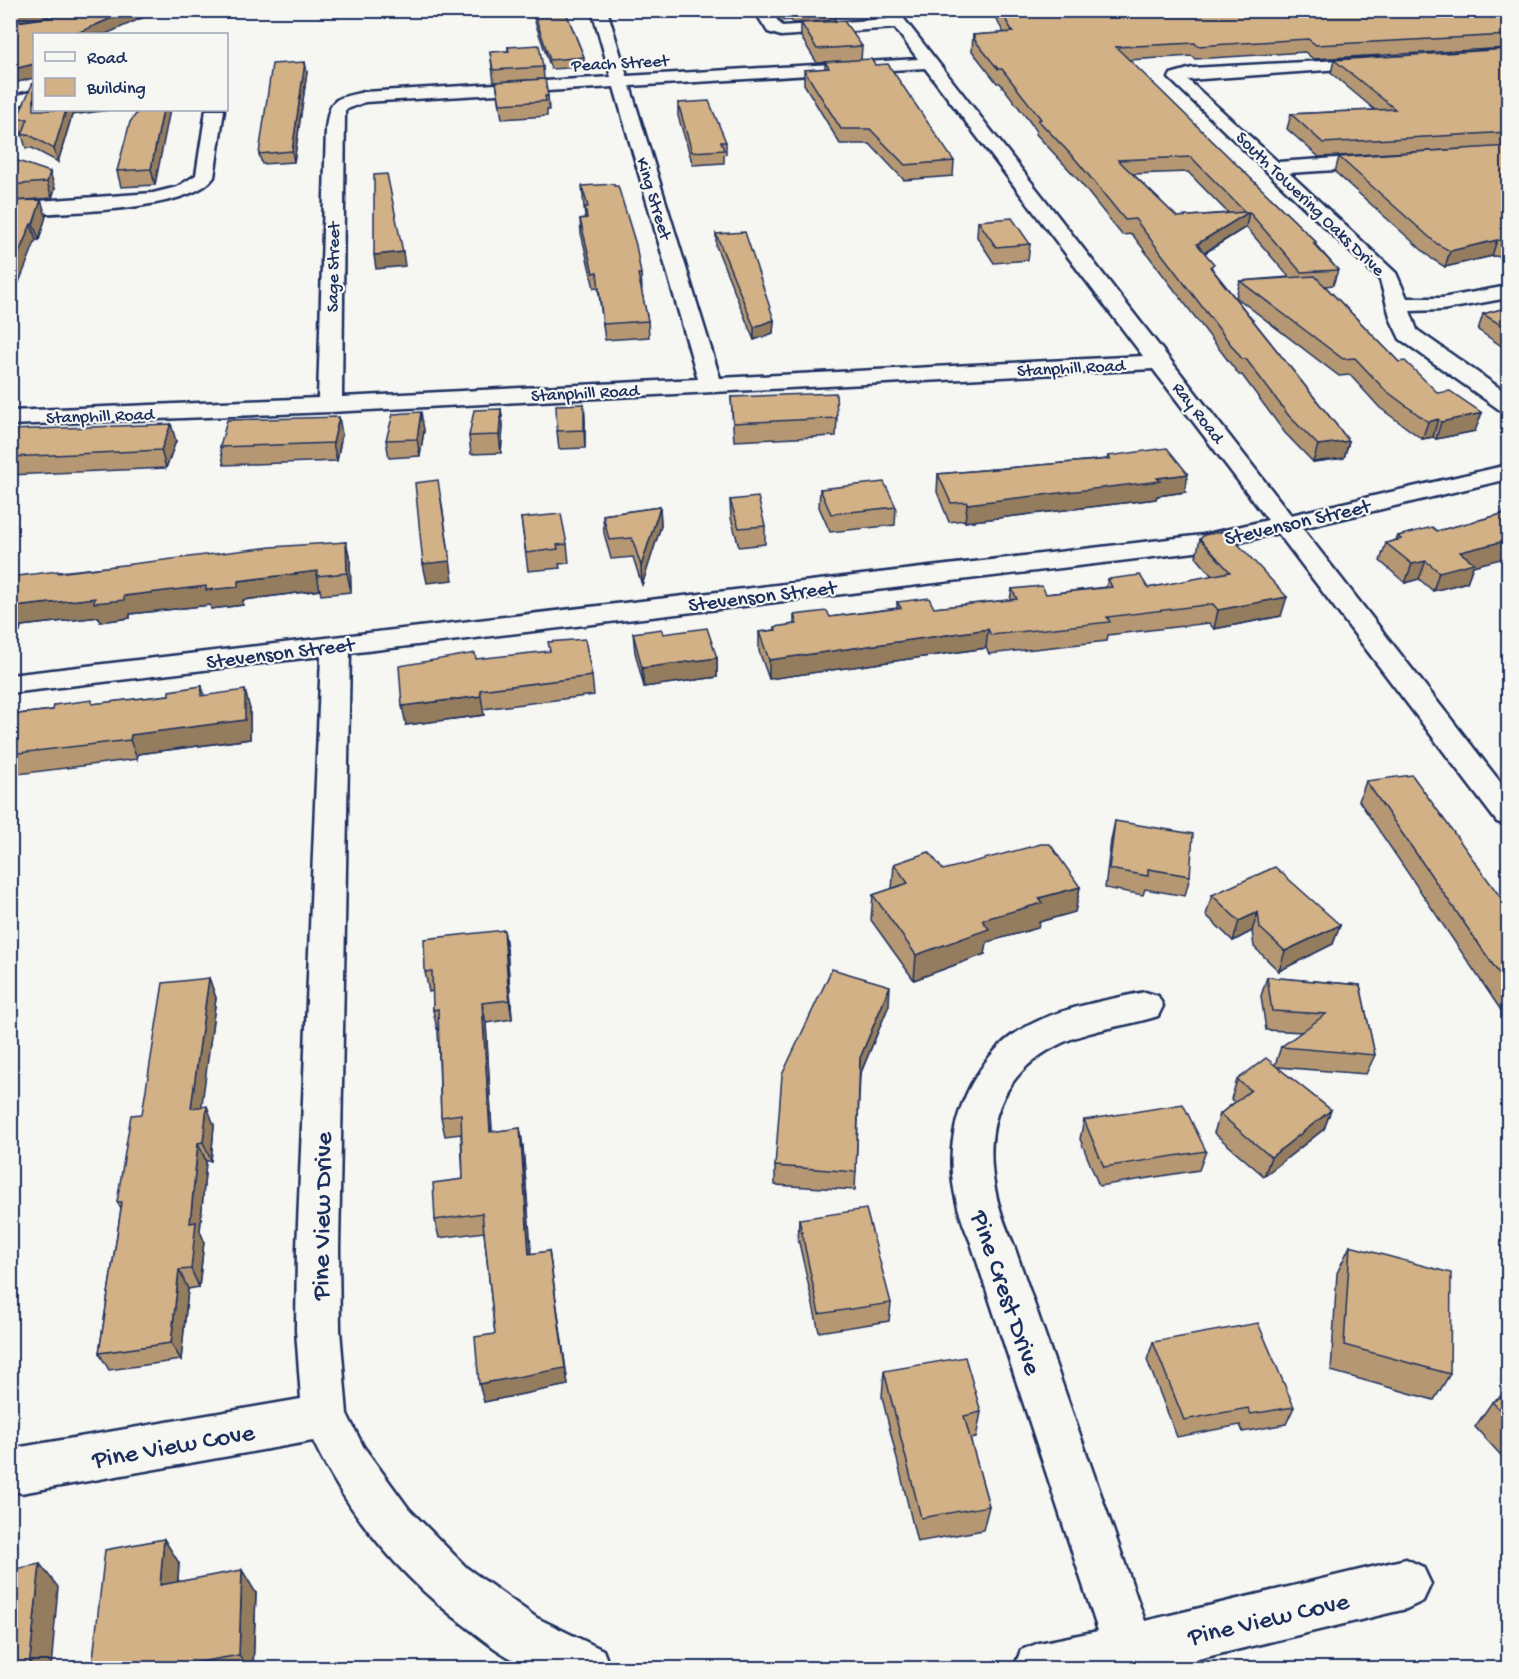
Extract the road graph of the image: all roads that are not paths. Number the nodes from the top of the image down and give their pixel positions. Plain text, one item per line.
1 (599, 10) edge
2 (761, 10) edge
3 (894, 17) edge
4 (1390, 62) edge
5 (930, 63) junction
6 (620, 81) junction
7 (33, 96) edge
8 (10, 102) edge
9 (215, 111) edge
10 (335, 129) joint
11 (1403, 160) edge
12 (1275, 168) junction
13 (10, 209) edge
14 (1509, 292) edge
15 (1400, 305) junction
16 (1160, 362) junction
17 (711, 385) junction
18 (330, 405) junction
19 (1509, 405) edge
20 (10, 418) edge
21 (1509, 472) edge
22 (1284, 523) junction
23 (336, 645) junction
24 (10, 684) edge
25 (1509, 814) edge
26 (1145, 1006) dead end
27 (325, 1417) junction
28 (21, 1470) dead end
29 (1406, 1584) dead end
30 (1133, 1659) edge
31 (585, 1668) edge
32 (1039, 1668) edge

1 - 6 street, King Street
2 - 3 street
3 - 5 street, Ray Road
4 - 12 street, South Towering Oaks Drive
5 - 6 street, Peach Street
5 - 16 street, Ray Road
6 - 10 street, Peach Street
6 - 17 street, King Street
7 - 8 street
9 - 13 street
10 - 18 street, Sage Street
11 - 12 street
12 - 15 street, South Towering Oaks Drive
14 - 15 street
15 - 19 street, South Towering Oaks Drive
16 - 17 street, Stanphill Road
16 - 22 street, Ray Road
17 - 18 street, Stanphill Road
18 - 20 street, Stanphill Road
21 - 22 street, Stevenson Street
22 - 23 street, Stevenson Street
22 - 25 street, Ray Road
23 - 24 street, Stevenson Street
23 - 27 street, Pine View Drive
26 - 30 street, Pine Crest Drive
27 - 28 street, Pine View Cove
27 - 31 street, Pine View Drive
29 - 30 street, Pine View Cove
30 - 32 street

